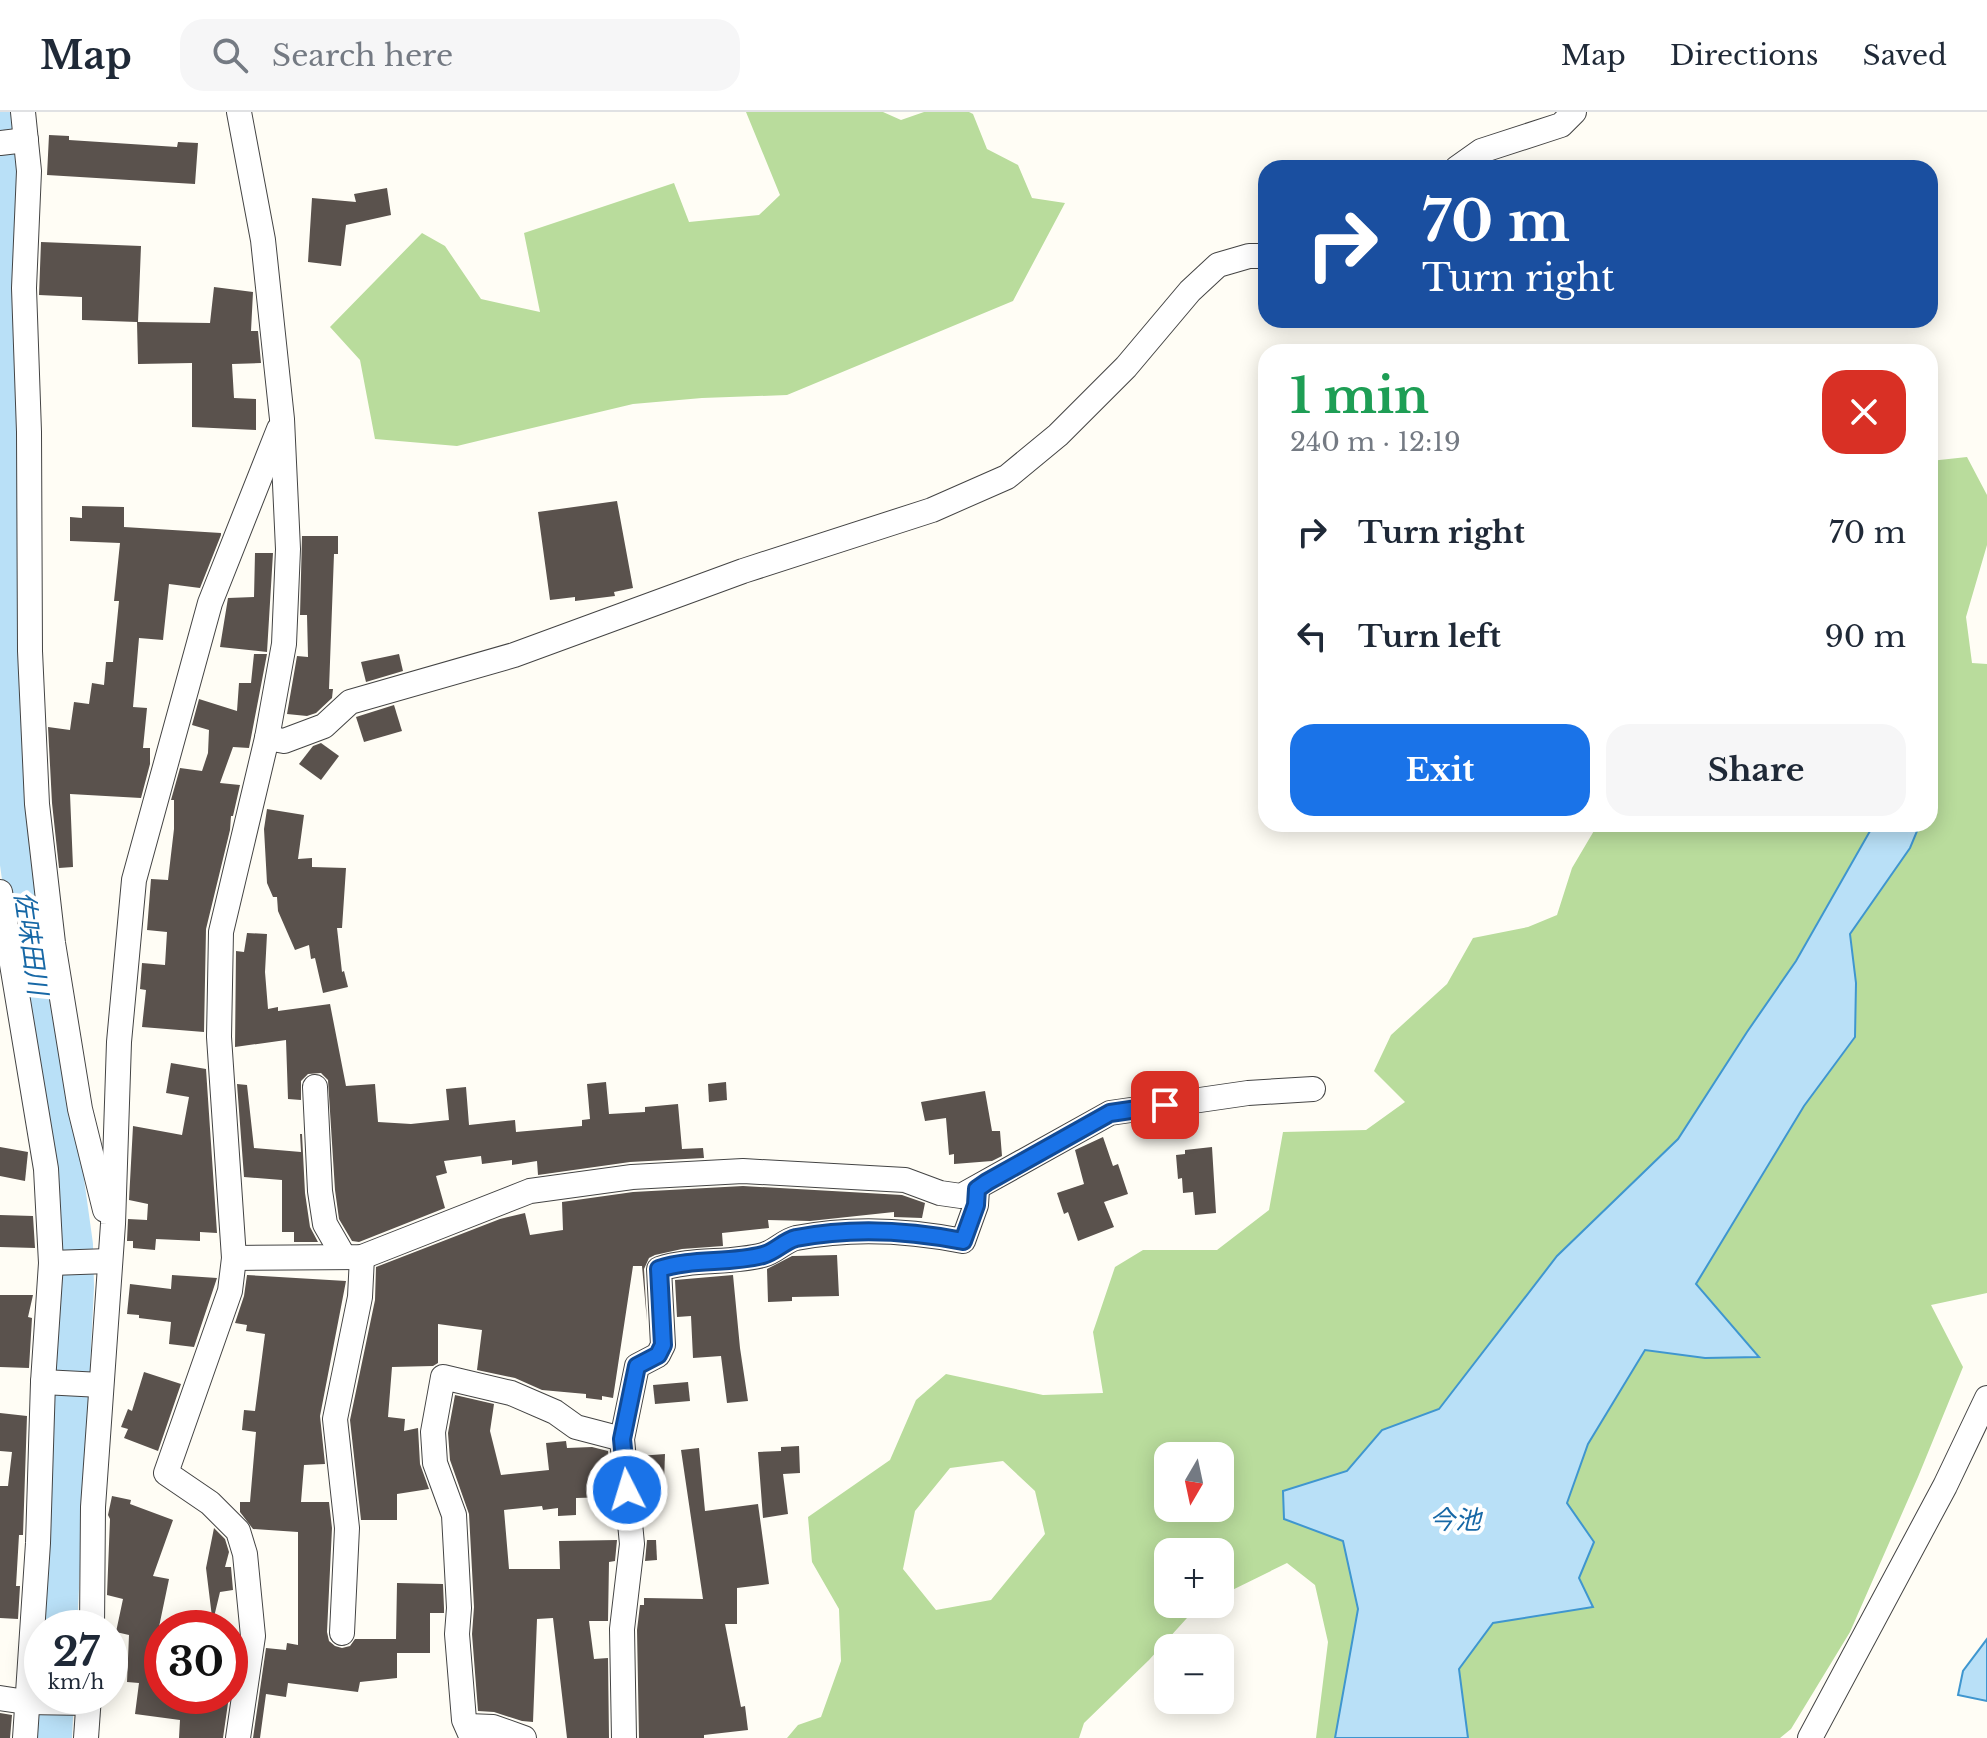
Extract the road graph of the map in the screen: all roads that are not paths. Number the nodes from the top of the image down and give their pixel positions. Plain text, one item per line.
1 (23, 112) edge
2 (239, 112) edge
3 (1574, 112) edge
4 (26, 140) junction
5 (0, 143) edge
6 (1468, 160) edge
7 (1258, 256) edge
8 (282, 419) junction
9 (267, 738) junction
10 (0, 892) edge
11 (315, 1087) dead end
12 (1313, 1089) dead end
13 (977, 1189) junction
14 (107, 1254) junction
15 (353, 1257) junction
16 (234, 1258) junction
17 (53, 1262) junction
18 (46, 1382) junction
19 (98, 1385) junction
20 (1987, 1398) edge
21 (622, 1439) junction
22 (34, 1610) edge
23 (92, 1610) edge
24 (342, 1633) dead end
25 (0, 1698) edge
26 (24, 1701) edge
27 (28, 1714) edge
28 (85, 1714) edge
29 (470, 1732) edge
30 (25, 1738) edge
31 (86, 1738) edge
32 (238, 1738) edge
33 (524, 1738) edge
34 (624, 1738) edge
35 (1810, 1738) edge

1 - 4 street
2 - 8 street
3 - 6 street
4 - 5 street
4 - 14 street
7 - 9 street
8 - 9 street
8 - 14 street
9 - 16 street
10 - 17 street
11 - 15 street
12 - 13 street
13 - 15 street
13 - 21 street
14 - 17 street
14 - 19 street
15 - 16 street
15 - 24 street
16 - 32 street
17 - 18 street
18 - 19 street
18 - 22 street
19 - 23 street
20 - 35 street
21 - 29 street
21 - 34 street
25 - 26 street
27 - 30 street
28 - 31 street
29 - 33 street

